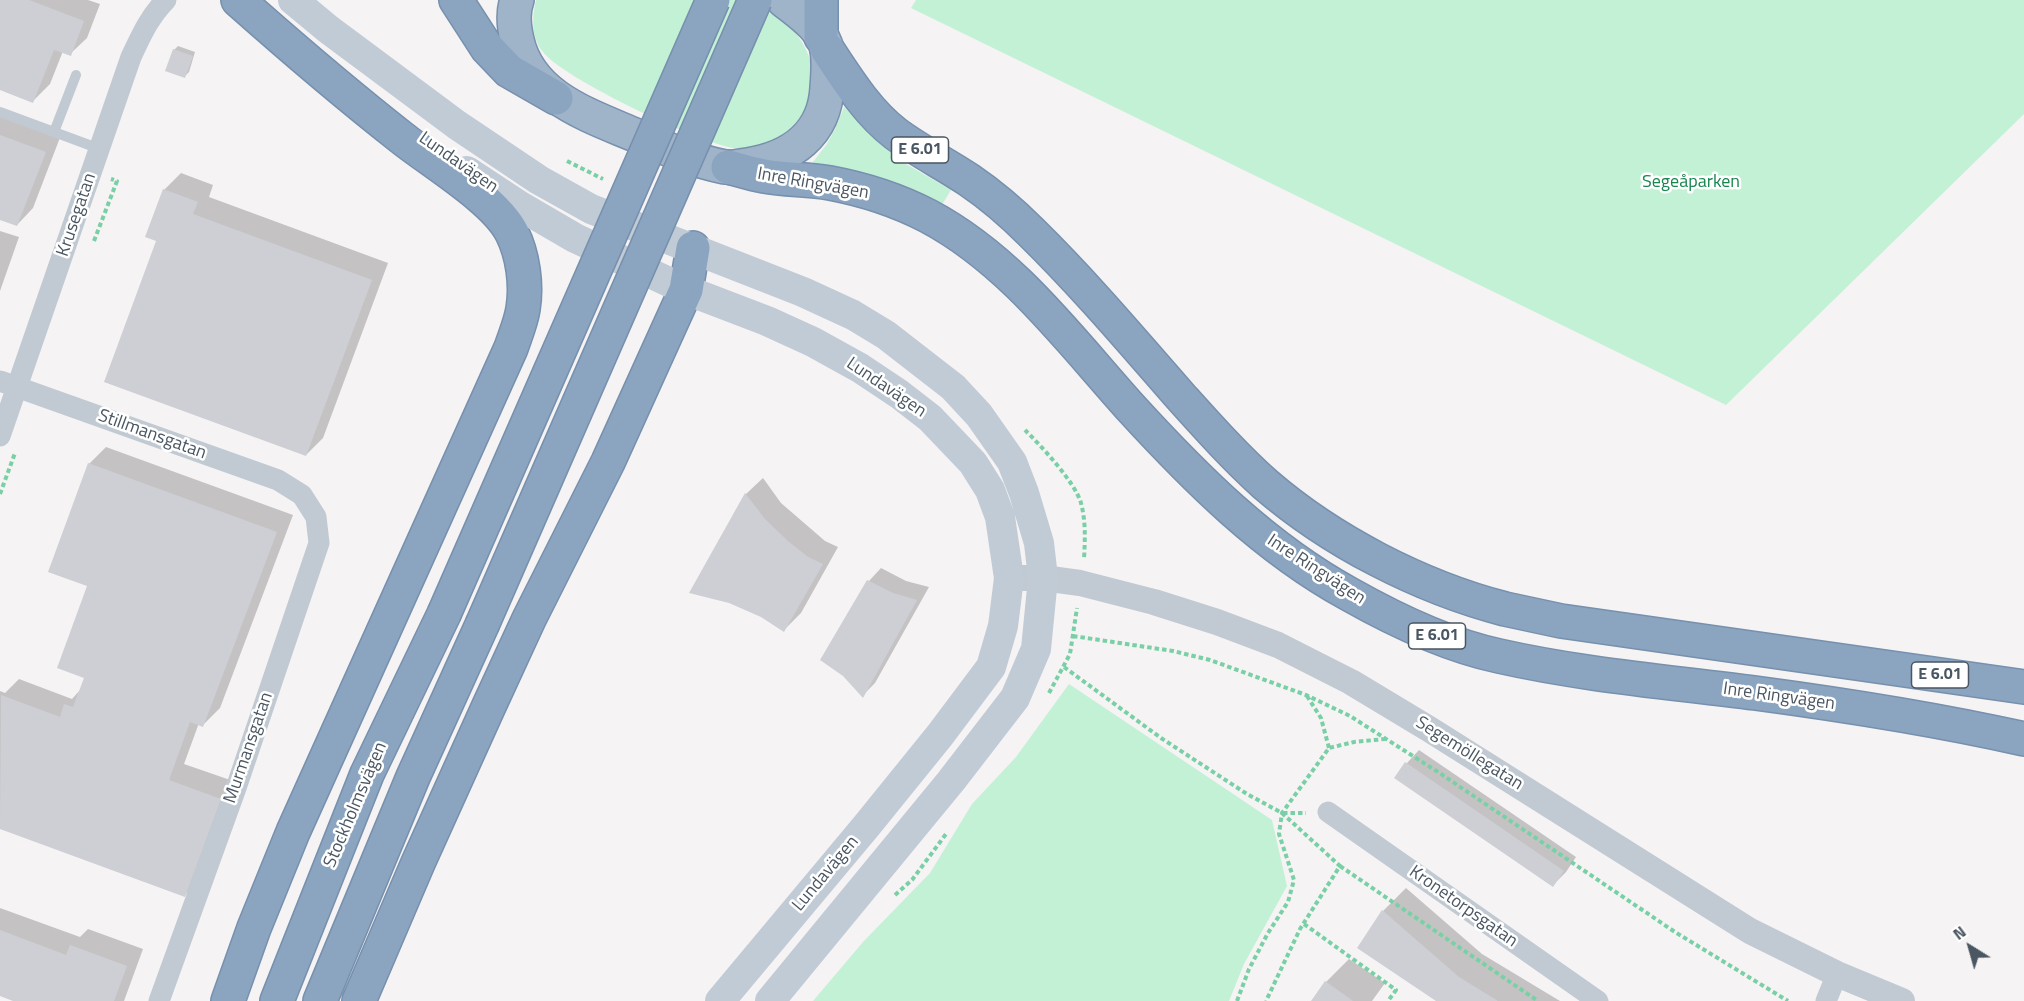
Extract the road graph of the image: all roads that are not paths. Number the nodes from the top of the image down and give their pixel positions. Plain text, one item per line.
1 (166, 0) edge
2 (238, 0) edge
3 (293, 0) edge
4 (456, 0) edge
5 (479, 0) edge
6 (517, 0) edge
7 (713, 0) edge
8 (755, 0) edge
9 (783, 0) edge
10 (821, 0) edge
11 (824, 43) junction
12 (524, 64) junction
13 (75, 75) dead end
14 (556, 98) junction
15 (0, 112) edge
16 (54, 132) junction
17 (100, 149) junction
18 (728, 167) junction
19 (693, 248) junction
20 (686, 290) junction
21 (9, 384) edge
22 (0, 436) edge
23 (302, 495) joint
24 (1009, 578) junction
25 (1042, 578) junction
26 (2024, 687) edge
27 (2024, 739) edge
28 (1328, 812) dead end
29 (1838, 974) junction
30 (159, 1001) edge
31 (228, 1001) edge
32 (277, 1001) edge
33 (320, 1001) edge
34 (359, 1001) edge
35 (720, 1001) edge
36 (770, 1001) edge
37 (1598, 1001) edge
38 (1826, 1001) edge
39 (1902, 1001) edge

1 - 17 street, Krusegatan
2 - 20 main road, Lundavägen
2 - 31 highway
3 - 19 main road, Lundavägen
4 - 14 highway
5 - 12 highway
6 - 12 highway
7 - 32 highway, Stockholmsvägen, bridge
8 - 33 highway, bridge
9 - 11 highway
10 - 11 highway
11 - 18 highway
11 - 26 highway, E 6.01
12 - 14 highway
13 - 16 lane
14 - 18 highway
15 - 16 lane
16 - 17 lane
17 - 21 street, Krusegatan
18 - 27 highway, Inre Ringvägen / E 6.01
19 - 20 highway
19 - 25 main road, Lundavägen
20 - 24 main road, Lundavägen
20 - 34 highway
21 - 22 street, Krusegatan
21 - 23 street, Stillmansgatan
23 - 30 street, Murmansgatan
24 - 25 street, Segemöllegatan
24 - 35 main road, Lundavägen
25 - 29 street, Segemöllegatan
25 - 36 main road, Lundavägen
28 - 37 street, Kronetorpsgatan
29 - 38 street
29 - 39 street, Segemöllegatan

